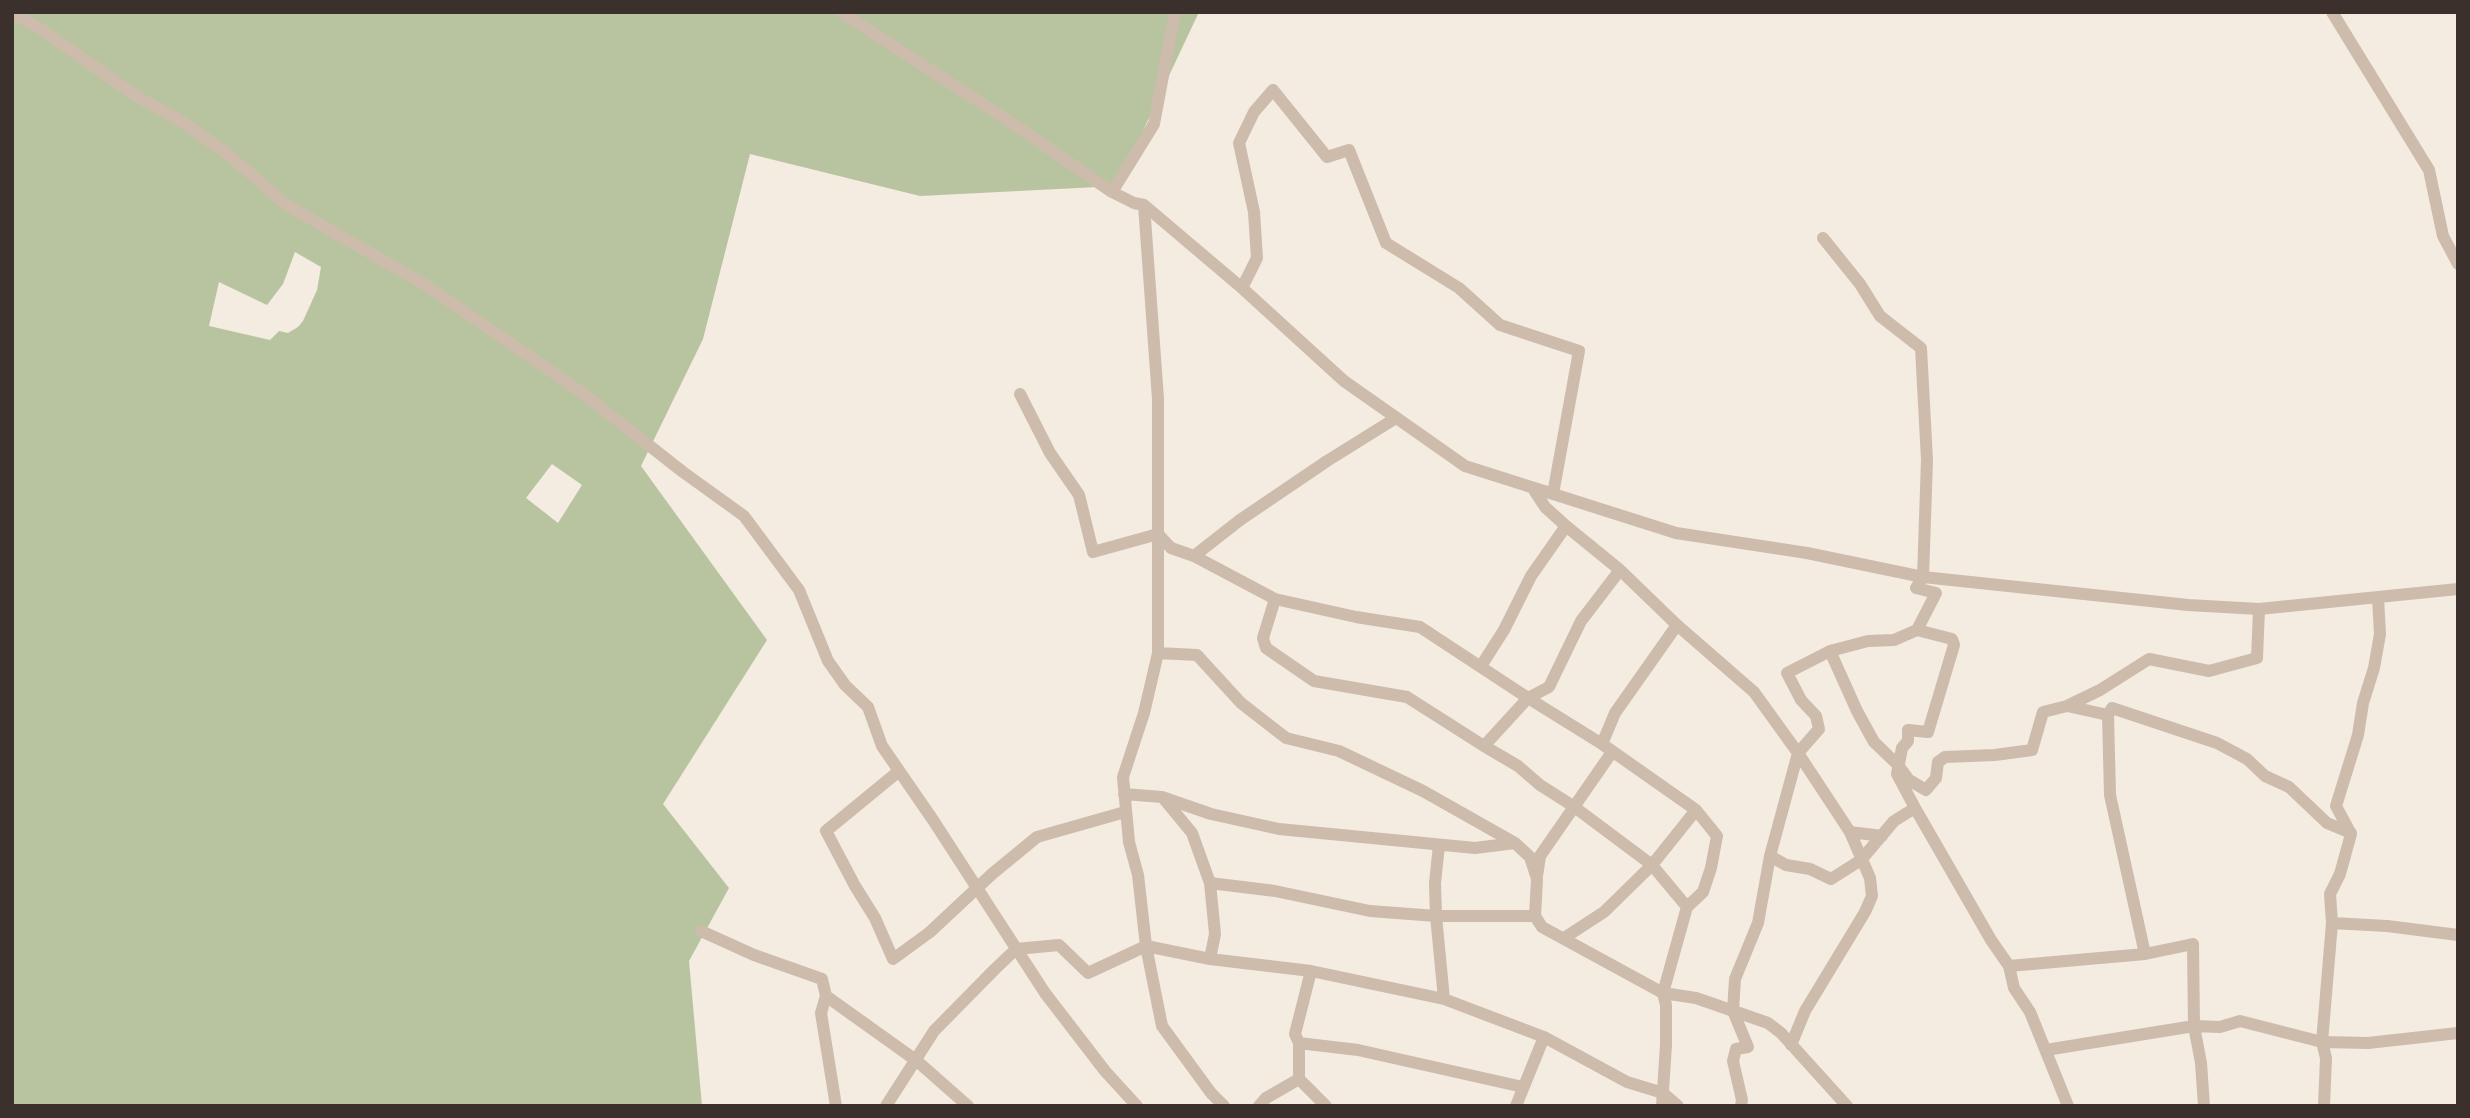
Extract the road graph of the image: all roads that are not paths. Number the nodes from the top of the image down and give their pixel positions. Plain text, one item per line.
1 (841, 12) edge
2 (1175, 12) edge
3 (2332, 12) edge
4 (12, 13) edge
5 (1112, 192) junction
6 (1144, 205) junction
7 (1823, 238) dead end
8 (2458, 264) edge
9 (1242, 288) junction
10 (1020, 394) dead end
11 (1396, 418) junction
12 (1534, 490) junction
13 (1553, 494) junction
14 (1566, 526) junction
15 (1158, 534) junction
16 (1194, 556) junction
17 (1620, 570) junction
18 (1923, 577) junction
19 (2458, 589) edge
20 (2378, 598) junction
21 (1275, 599) junction
22 (2259, 609) junction
23 (1677, 625) junction
24 (1917, 631) junction
25 (1830, 651) junction
26 (1158, 653) junction
27 (1481, 666) junction
28 (1528, 698) junction
29 (2067, 706) junction
30 (2108, 715) junction
31 (1484, 746) junction
32 (1607, 748) junction
33 (1798, 753) junction
34 (1898, 765) junction
35 (899, 771) junction
36 (1124, 794) junction
37 (1162, 797) junction
38 (1573, 806) junction
39 (1916, 808) junction
40 (1696, 810) junction
41 (1125, 812) junction
42 (1850, 832) junction
43 (2351, 834) junction
44 (1882, 836) junction
45 (1515, 843) junction
46 (1439, 845) junction
47 (1770, 856) junction
48 (1861, 860) junction
49 (1652, 865) junction
50 (1536, 879) junction
51 (1210, 883) junction
52 (977, 888) junction
53 (1687, 908) junction
54 (1436, 916) junction
55 (1535, 916) junction
56 (2332, 923) junction
57 (701, 931) dead end
58 (2458, 935) edge
59 (1564, 938) junction
60 (1146, 946) junction
61 (1016, 949) junction
62 (2145, 954) junction
63 (1210, 959) junction
64 (2009, 966) junction
65 (1311, 971) junction
66 (1663, 993) junction
67 (826, 996) junction
68 (1444, 999) junction
69 (1733, 1011) junction
70 (2194, 1026) junction
71 (2458, 1033) edge
72 (1544, 1037) junction
73 (2322, 1042) junction
74 (1299, 1043) junction
75 (1791, 1045) junction
76 (2046, 1052) junction
77 (917, 1060) junction
78 (1298, 1079) junction
79 (1523, 1087) junction
80 (1662, 1100) edge
81 (836, 1106) edge
82 (886, 1106) edge
83 (968, 1106) edge
84 (1137, 1106) edge
85 (1224, 1106) edge
86 (1259, 1106) edge
87 (1326, 1106) edge
88 (1517, 1106) edge
89 (1678, 1106) edge
90 (1741, 1106) edge
91 (1847, 1106) edge
92 (2068, 1106) edge
93 (2204, 1106) edge
94 (2324, 1106) edge

1 - 5 street
2 - 5 street
3 - 8 street
4 - 35 street
5 - 6 street
6 - 9 street
6 - 15 street
7 - 18 street
9 - 11 street
9 - 13 street
10 - 15 street
11 - 12 street
11 - 16 street
12 - 13 street
12 - 14 street
13 - 18 street
14 - 17 street
14 - 27 street
15 - 16 street
15 - 26 street
16 - 21 street
17 - 23 street
17 - 28 street
18 - 22 street
18 - 24 street
19 - 20 street
20 - 22 street
20 - 43 street
21 - 27 street
21 - 31 street
22 - 29 street
23 - 32 street
23 - 33 street
24 - 25 street
24 - 34 street
25 - 33 street
25 - 34 street
26 - 36 street
26 - 45 street
27 - 28 street
28 - 31 street
28 - 32 street
29 - 30 street
29 - 34 street
30 - 43 street
30 - 62 street
31 - 38 street
32 - 38 street
32 - 40 street
33 - 42 street
33 - 47 street
34 - 39 street
35 - 52 street
35 - 52 street
36 - 37 street
36 - 41 street
37 - 46 street
37 - 51 street
38 - 49 street
38 - 50 street
39 - 44 street
39 - 64 street
40 - 49 street
40 - 53 street
41 - 52 street
41 - 60 street
42 - 44 street
42 - 48 street
43 - 56 street
44 - 48 street
45 - 46 street
45 - 50 street
46 - 54 street
47 - 48 street
47 - 69 street
48 - 75 street
49 - 53 street
49 - 59 street
50 - 55 street
51 - 54 street
51 - 63 street
52 - 61 street
53 - 66 street
54 - 55 street
54 - 68 street
55 - 59 street
56 - 58 street
56 - 73 street
57 - 67 street
59 - 66 street
60 - 61 street
60 - 63 street
60 - 85 street
61 - 77 street
61 - 84 street
62 - 64 street
62 - 70 street
63 - 65 street
64 - 76 street
65 - 68 street
65 - 74 street
66 - 69 street
66 - 80 street
67 - 77 street
67 - 81 street
68 - 72 street
69 - 75 street
69 - 90 street
70 - 73 street
70 - 76 street
70 - 93 street
71 - 73 street
72 - 79 street
72 - 80 street
73 - 94 street
74 - 78 street
74 - 79 street
75 - 91 street
76 - 92 street
77 - 82 street
77 - 83 street
78 - 86 street
78 - 87 street
79 - 88 street
80 - 89 street

